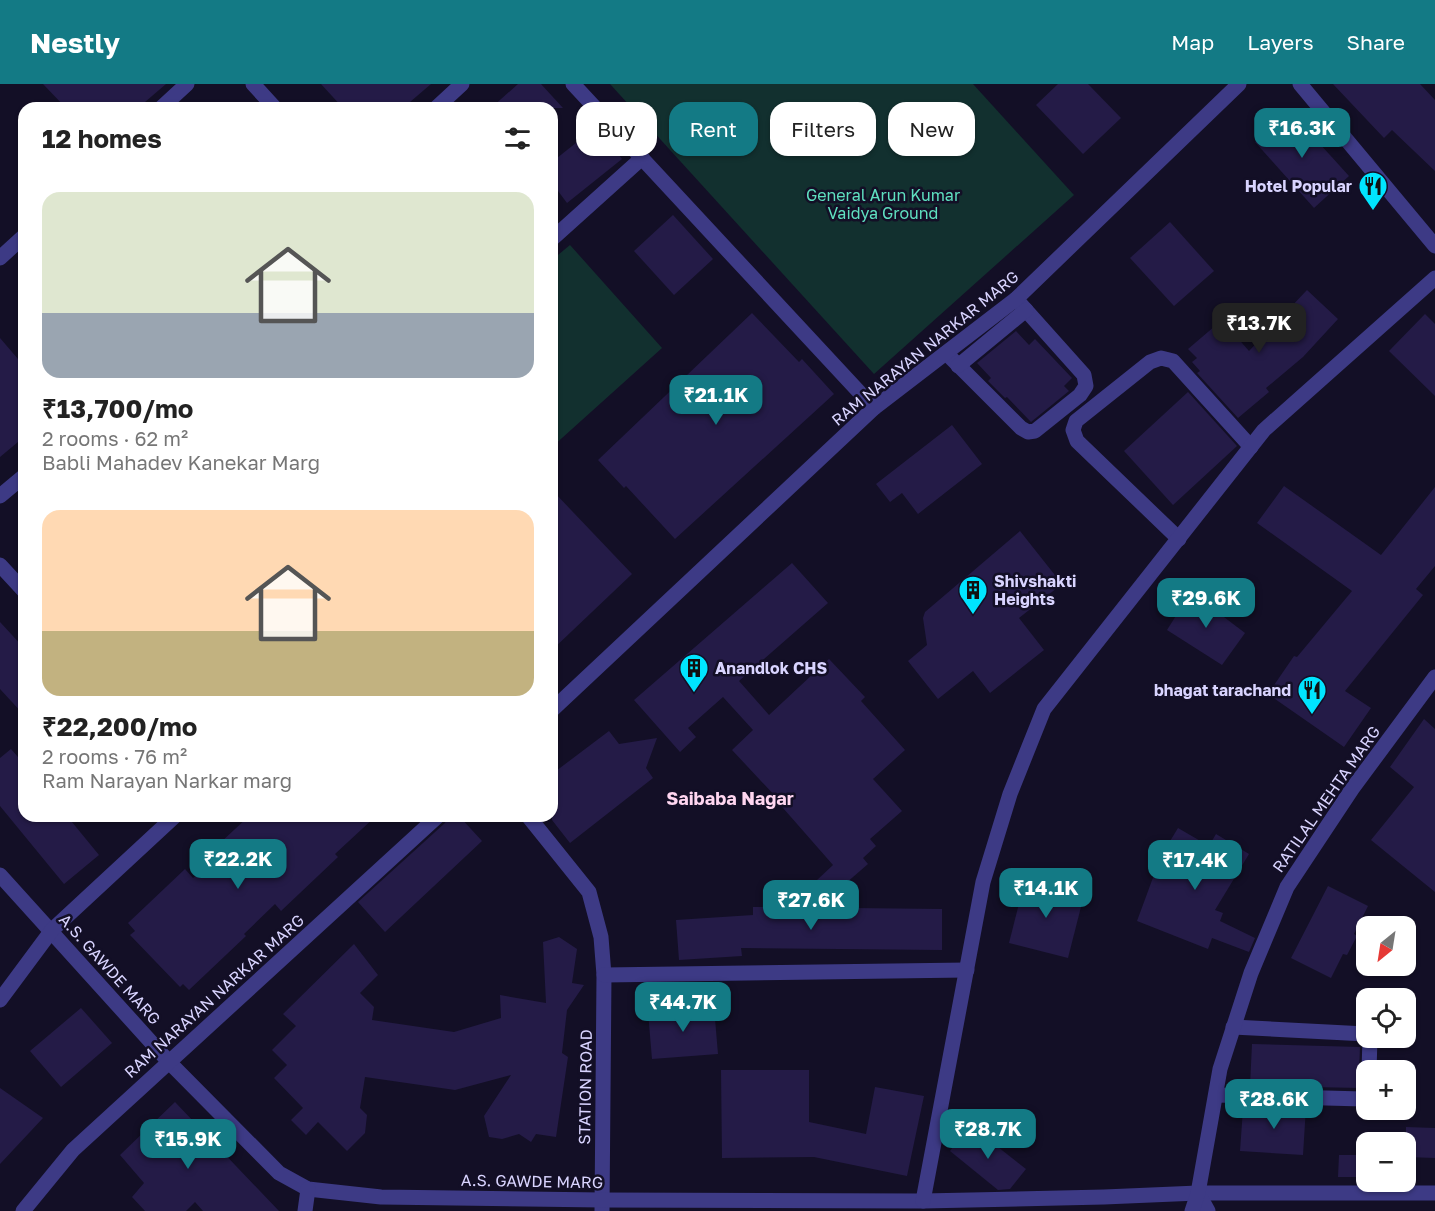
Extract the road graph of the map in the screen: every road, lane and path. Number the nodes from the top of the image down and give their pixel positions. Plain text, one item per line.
1 (187, 84) edge
2 (253, 84) edge
3 (462, 84) edge
4 (573, 84) edge
5 (1239, 84) edge
6 (1300, 84) edge
7 (168, 102) edge
8 (270, 102) edge
9 (442, 102) edge
10 (642, 158) junction
11 (558, 234) edge
12 (18, 242) edge
13 (1435, 246) edge
14 (0, 258) edge
15 (1435, 278) edge
16 (1021, 305) junction
17 (946, 353) junction
18 (958, 366) junction
19 (874, 408) junction
20 (1251, 447) junction
21 (18, 481) edge
22 (0, 496) edge
23 (1179, 539) junction
24 (0, 565) edge
25 (18, 584) edge
26 (1435, 677) edge
27 (558, 704) edge
28 (169, 822) edge
29 (431, 822) edge
30 (533, 822) edge
31 (0, 875) edge
32 (52, 930) junction
33 (967, 970) junction
34 (604, 975) junction
35 (0, 1000) edge
36 (1233, 1027) junction
37 (1356, 1033) edge
38 (169, 1062) junction
39 (1216, 1095) junction
40 (1356, 1100) edge
41 (308, 1189) junction
42 (1198, 1192) junction
43 (1435, 1192) edge
44 (923, 1201) junction
45 (498, 1205) edge
46 (602, 1205) edge
47 (23, 1211) edge
48 (305, 1211) edge
49 (1192, 1211) edge
50 (1208, 1211) edge

1 - 7 street
2 - 8 street
3 - 9 street
4 - 10 street
5 - 16 street, RAM NARAYAN NARKAR MARG
6 - 13 street
10 - 11 street
10 - 19 street
12 - 14 street
15 - 20 street
16 - 17 street, RAM NARAYAN NARKAR MARG
16 - 18 street
16 - 18 street
17 - 18 street
17 - 19 street, RAM NARAYAN NARKAR MARG
19 - 27 street, RAM NARAYAN NARKAR MARG
20 - 23 street
20 - 23 street
21 - 22 street
23 - 33 street
24 - 25 street
26 - 36 street, RATILAL MEHTA MARG
28 - 32 street
29 - 38 street, RAM NARAYAN NARKAR MARG
30 - 34 street, STATION ROAD
31 - 32 street, A.S. GAWDE MARG
32 - 35 street
32 - 38 street, A.S. GAWDE MARG
33 - 34 street
33 - 44 street
34 - 46 street, STATION ROAD
36 - 37 street
36 - 39 street, RATILAL MEHTA MARG
38 - 41 street, A.S. GAWDE MARG
38 - 47 street, RAM NARAYAN NARKAR MARG
39 - 40 street
39 - 42 street, RATILAL MEHTA MARG
41 - 45 street, A.S. GAWDE MARG
41 - 48 street
42 - 43 street, A.S. GAWDE MARG
42 - 44 street, A.S. GAWDE MARG
42 - 49 street, RATILAL MEHTA MARG
42 - 50 street
44 - 46 street, A.S. GAWDE MARG
45 - 46 street, A.S. GAWDE MARG

